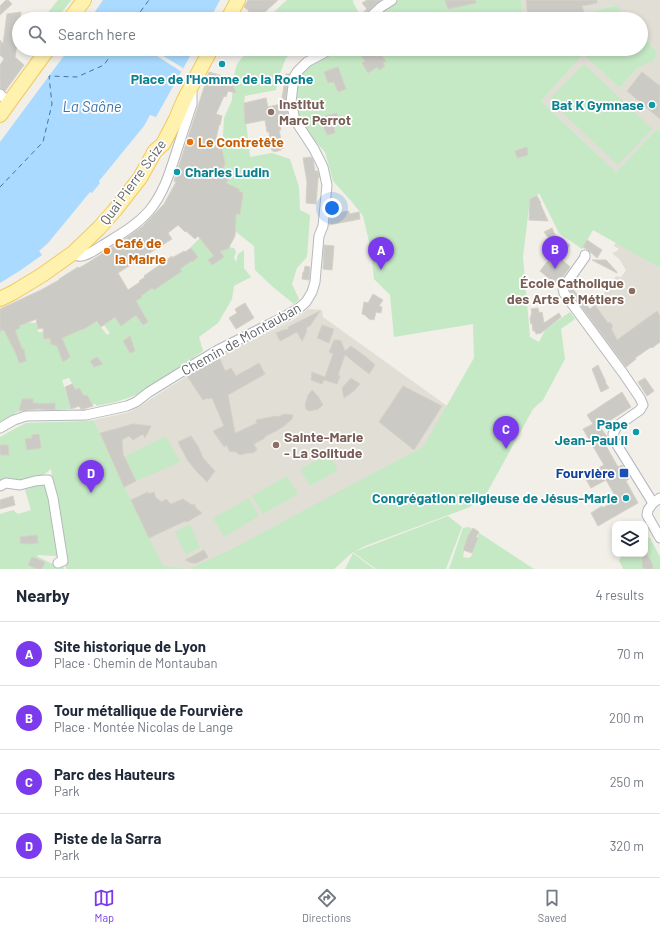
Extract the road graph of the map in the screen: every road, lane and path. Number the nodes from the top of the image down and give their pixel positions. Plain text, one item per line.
1 (84, 0) edge
2 (238, 0) edge
3 (392, 0) edge
4 (75, 12) edge
5 (232, 12) edge
6 (376, 12) edge
7 (42, 56) edge
8 (207, 56) edge
9 (318, 56) edge
10 (190, 88) junction
11 (4, 99) edge
12 (0, 115) edge
13 (73, 253) junction
14 (585, 255) dead end
15 (0, 299) edge
16 (0, 428) edge
17 (0, 486) edge
18 (656, 501) edge
19 (660, 538) edge
20 (58, 563) dead end

1 - 4 main road
2 - 5 main road
3 - 6 street
7 - 11 main road
8 - 10 main road, Quai Pierre Scize
9 - 16 street, Chemin de Montauban
10 - 13 main road, Quai Pierre Scize
10 - 13 street
11 - 12 main road
13 - 15 main road, Quai Pierre Scize
14 - 18 street
17 - 20 street
18 - 19 street

